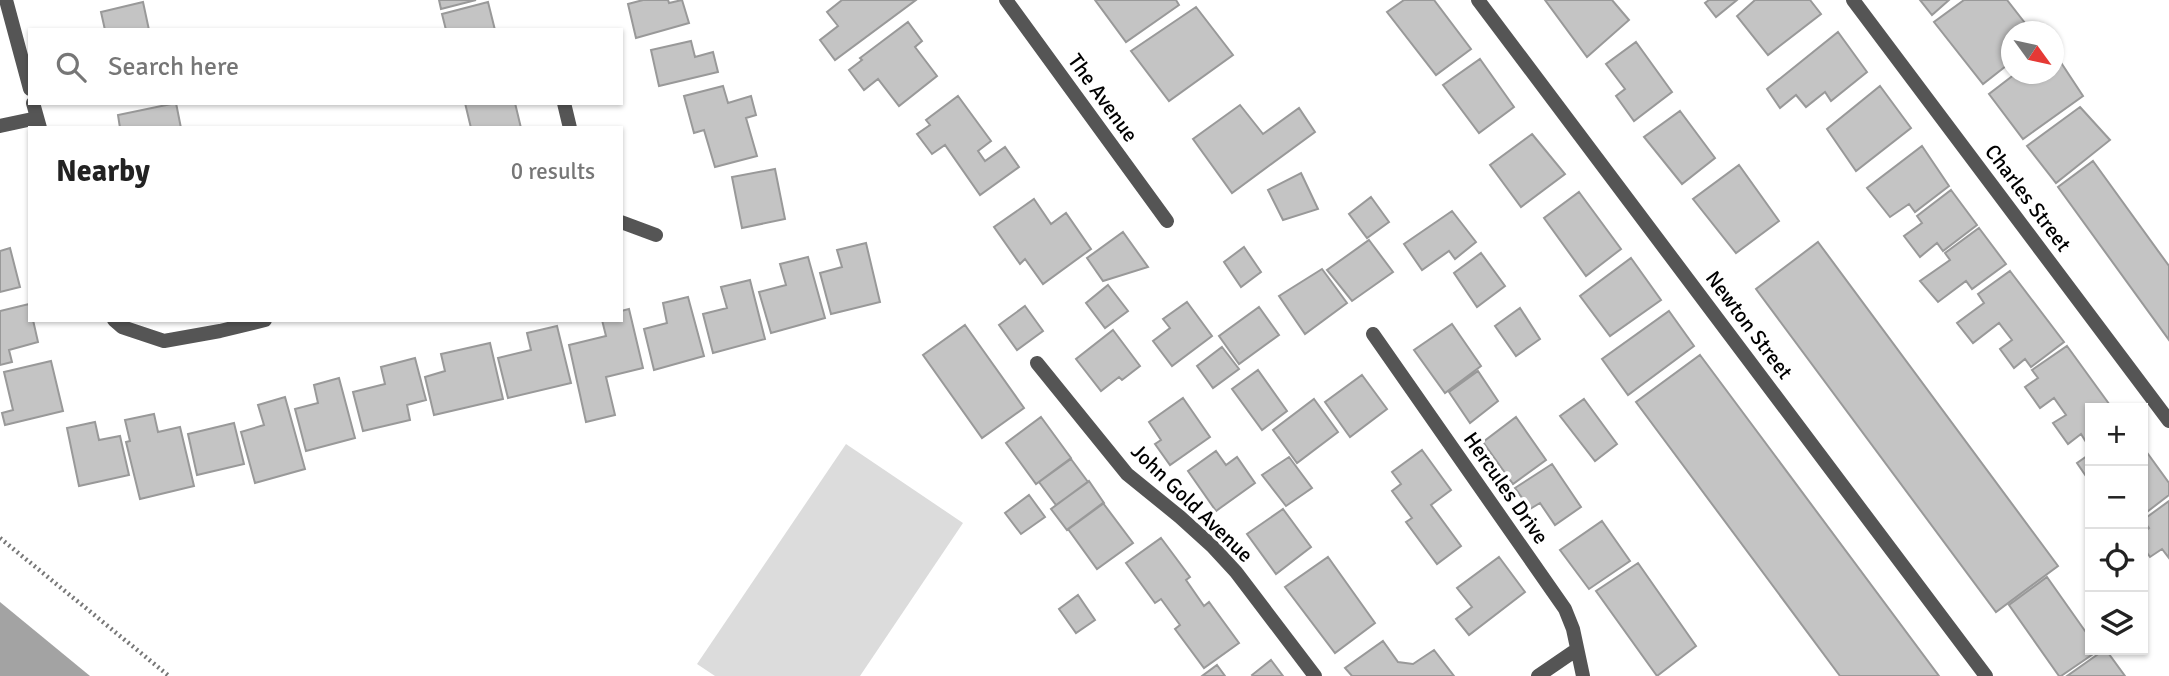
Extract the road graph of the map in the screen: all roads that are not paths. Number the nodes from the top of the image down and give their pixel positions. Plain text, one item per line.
1 (6, 0) edge
2 (1006, 0) edge
3 (1478, 0) edge
4 (1853, 0) edge
5 (28, 82) edge
6 (564, 105) edge
7 (37, 116) edge
8 (0, 126) edge
9 (570, 126) edge
10 (1167, 222) dead end
11 (623, 223) edge
12 (656, 235) dead end
13 (116, 322) edge
14 (257, 322) edge
15 (1373, 334) dead end
16 (1037, 363) dead end
17 (2169, 421) edge
18 (1576, 650) junction
19 (1315, 676) edge
20 (1538, 676) edge
21 (1583, 676) edge
22 (1986, 676) edge

1 - 5 street
2 - 10 street, The Avenue
3 - 22 street, Newton Street
4 - 17 street, Charles Street
6 - 9 street
7 - 8 street
11 - 12 street
13 - 14 street
15 - 18 street, Hercules Drive
16 - 19 street, John Gold Avenue
18 - 20 street
18 - 21 street, Hercules Drive

